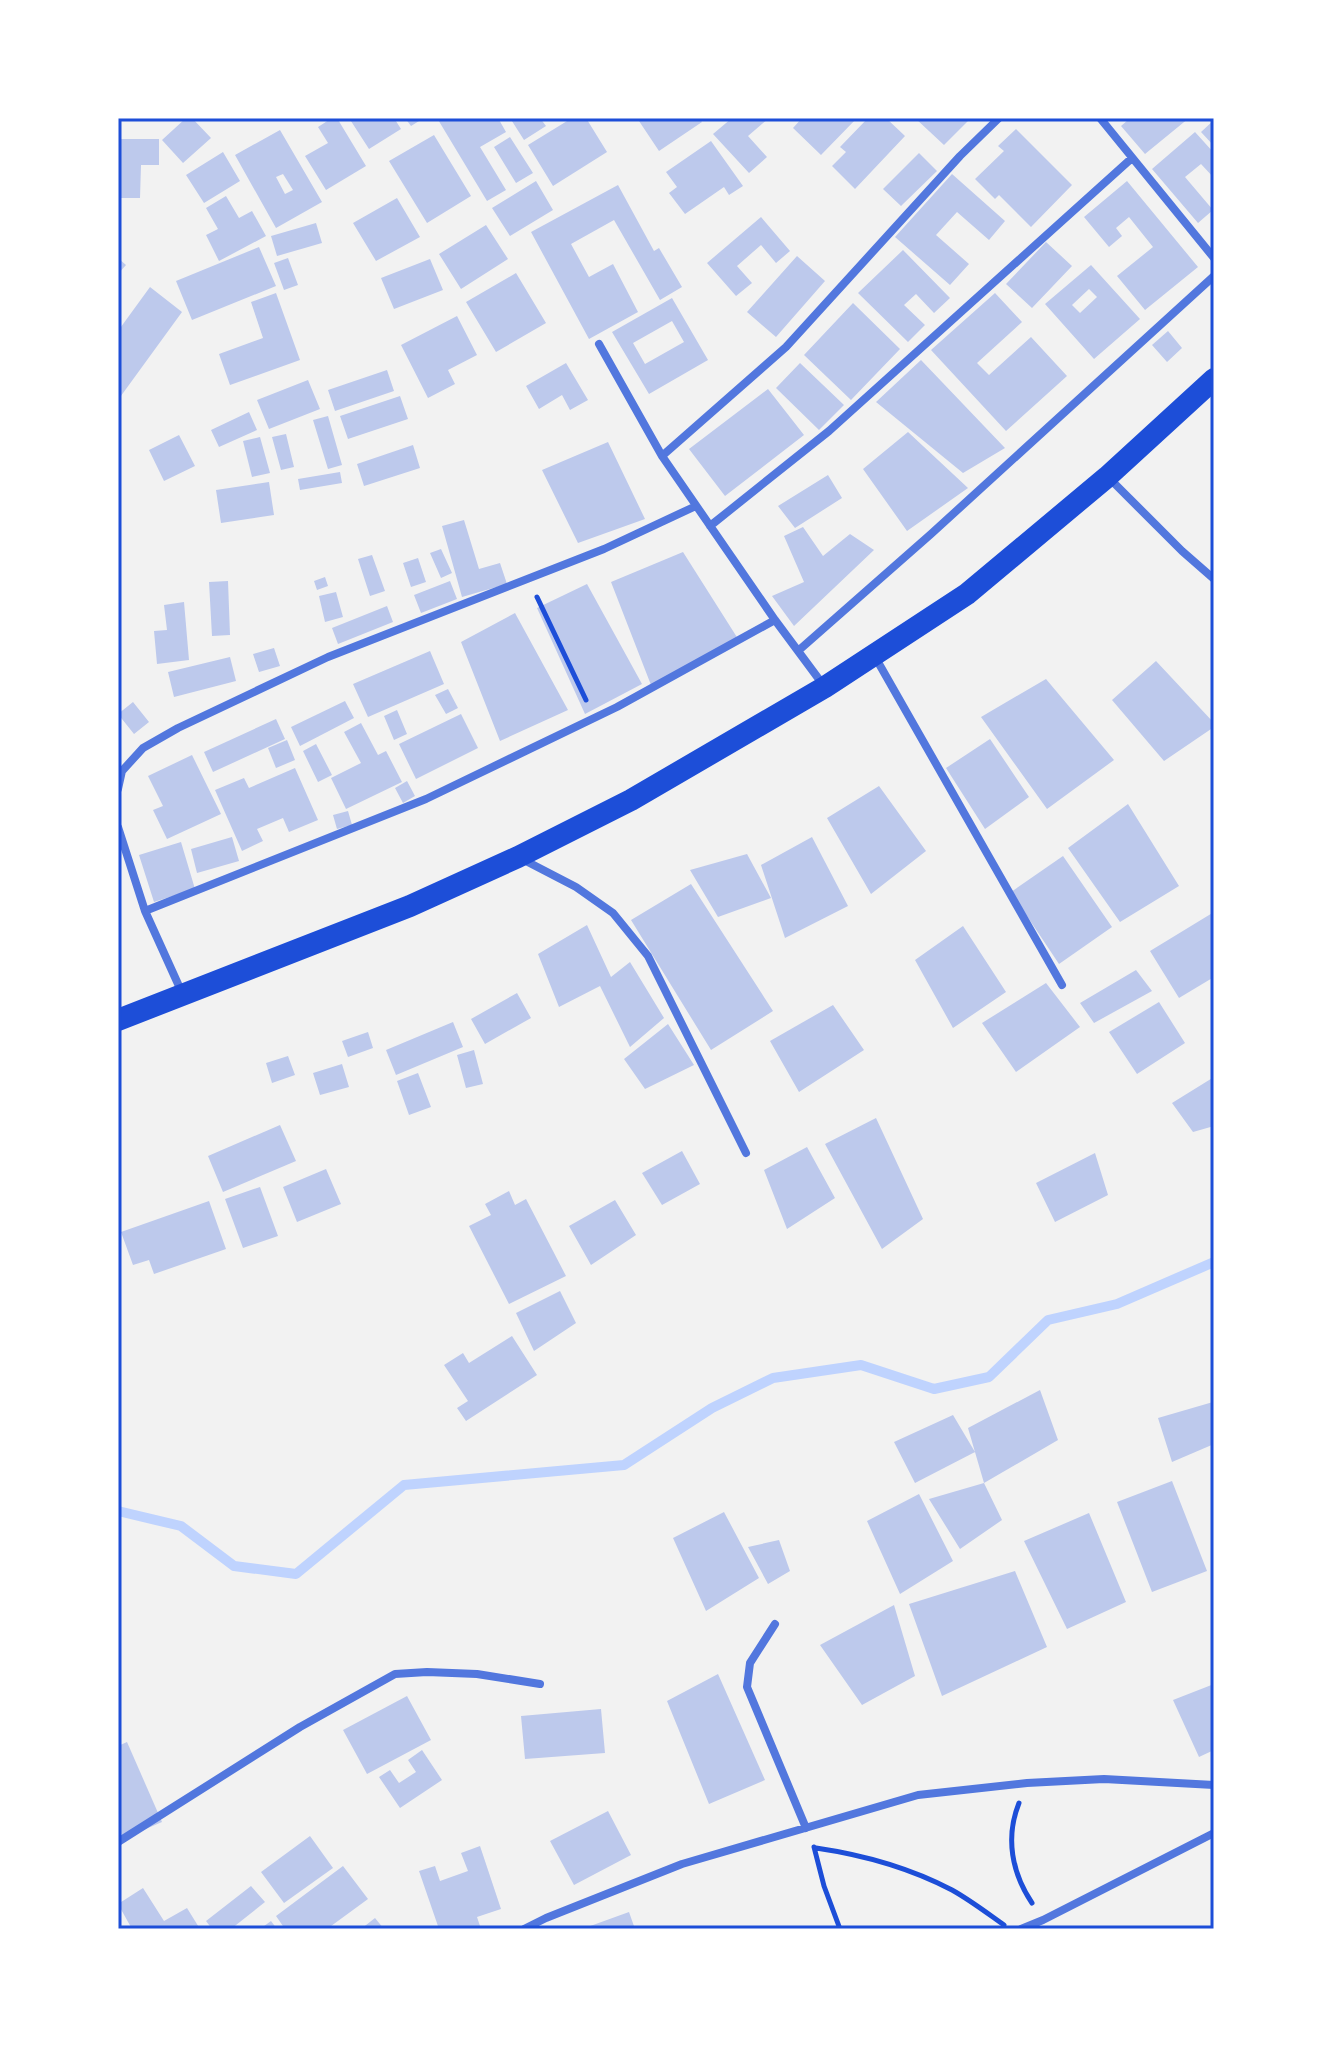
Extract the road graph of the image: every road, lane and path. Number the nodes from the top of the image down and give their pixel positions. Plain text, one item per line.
1 (999, 118) edge
2 (1100, 118) edge
3 (1132, 158) junction
4 (1214, 258) edge
5 (1214, 276) edge
6 (599, 344) dead end
7 (1214, 379) edge
8 (662, 456) junction
9 (1107, 477) junction
10 (696, 506) junction
11 (710, 526) junction
12 (528, 578) junction
13 (1214, 579) edge
14 (775, 620) junction
15 (798, 651) junction
16 (874, 655) junction
17 (825, 687) junction
18 (595, 718) junction
19 (118, 789) edge
20 (118, 827) edge
21 (518, 857) junction
22 (145, 911) junction
23 (1062, 985) dead end
24 (183, 996) junction
25 (118, 1020) edge
26 (746, 1153) dead end
27 (775, 1624) dead end
28 (540, 1684) dead end
29 (1027, 1783) junction
30 (1214, 1785) edge
31 (806, 1828) junction
32 (1214, 1833) edge
33 (118, 1842) edge
34 (815, 1848) junction
35 (1043, 1920) junction
36 (524, 1929) edge
37 (840, 1929) edge
38 (1010, 1929) edge
39 (1021, 1929) edge

1 - 8 street
2 - 3 street
3 - 4 street
3 - 11 street
5 - 15 street
6 - 8 street
7 - 9 highway
8 - 10 street
9 - 13 street
9 - 16 highway
10 - 11 street
10 - 12 street
11 - 14 street
12 - 18 path
12 - 19 street
14 - 15 street
14 - 18 street
15 - 17 street
16 - 17 highway
16 - 23 street
17 - 21 highway
18 - 22 street
20 - 22 street
21 - 24 highway
21 - 26 street
22 - 24 street
24 - 25 highway
27 - 31 street
28 - 33 street
29 - 30 street
29 - 31 street
29 - 35 path
31 - 34 path
31 - 36 street
32 - 35 street
34 - 37 path
34 - 38 path
35 - 39 street

